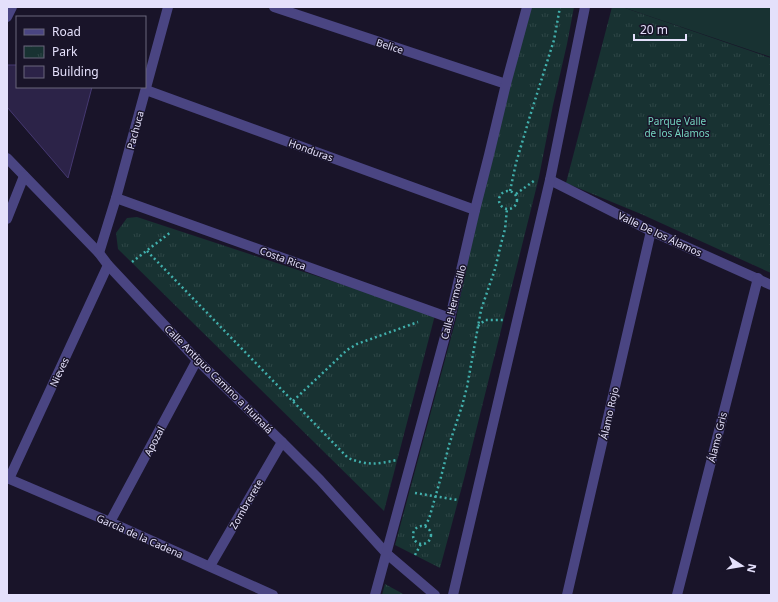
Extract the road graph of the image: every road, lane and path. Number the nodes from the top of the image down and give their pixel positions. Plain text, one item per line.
1 (12, 7) edge
2 (168, 7) edge
3 (274, 7) edge
4 (527, 7) edge
5 (560, 7) edge
6 (585, 7) edge
7 (7, 18) edge
8 (506, 84) junction
9 (146, 90) junction
10 (7, 158) edge
11 (24, 176) junction
12 (539, 177) dead end
13 (550, 180) junction
14 (510, 191) junction
15 (516, 194) junction
16 (116, 198) junction
17 (475, 210) junction
18 (507, 210) junction
19 (7, 219) edge
20 (174, 229) dead end
21 (651, 231) junction
22 (146, 251) junction
23 (99, 253) junction
24 (132, 262) dead end
25 (108, 265) junction
26 (758, 278) junction
27 (771, 285) edge
28 (450, 318) junction
29 (422, 320) dead end
30 (503, 320) dead end
31 (478, 326) junction
32 (197, 360) junction
33 (293, 401) junction
34 (282, 442) junction
35 (398, 460) dead end
36 (8, 479) edge
37 (408, 492) dead end
38 (458, 500) dead end
39 (110, 522) junction
40 (425, 526) junction
41 (421, 544) junction
42 (387, 554) junction
43 (416, 556) dead end
44 (210, 566) junction
45 (273, 595) edge
46 (375, 595) edge
47 (435, 595) edge
48 (453, 595) edge
49 (567, 595) edge
50 (677, 595) edge

1 - 7 street
2 - 9 street, Pachuca
3 - 8 street, Belice
4 - 8 street, Calle Hermosillo
5 - 14 path
6 - 13 street
8 - 17 street, Calle Hermosillo
9 - 16 street, Pachuca
9 - 17 street, Honduras
10 - 11 street, Calle Antiguo Camino a Huinalá
11 - 19 street
11 - 23 street, Calle Antiguo Camino a Huinalá
12 - 15 path
13 - 21 street, Valle De los Álamos
13 - 48 street
14 - 15 path
14 - 18 path
15 - 18 path
16 - 23 street, Pachuca
16 - 28 street, Costa Rica
17 - 28 street, Calle Hermosillo
18 - 31 path
20 - 22 path
21 - 26 street, Valle De los Álamos
21 - 49 street, Álamo Rojo
22 - 24 path
22 - 33 path
23 - 25 street, Calle Antiguo Camino a Huinalá
25 - 32 street, Calle Antiguo Camino a Huinalá
25 - 36 street, Nieves
26 - 27 street, Valle De los Álamos
26 - 50 street, Álamo Gris
28 - 42 street, Calle Hermosillo
29 - 33 path
30 - 31 path
31 - 40 path
32 - 34 street, Calle Antiguo Camino a Huinalá
32 - 39 street, Apozal
33 - 35 path
34 - 42 street, Calle Antiguo Camino a Huinalá
34 - 44 street, Zombrerete
36 - 39 street, García de la Cadena
37 - 38 path
39 - 44 street, García de la Cadena
40 - 41 path
40 - 41 path
41 - 43 path
42 - 46 street, Calle Hermosillo
42 - 47 street, Calle Antiguo Camino a Huinalá
44 - 45 street, García de la Cadena

